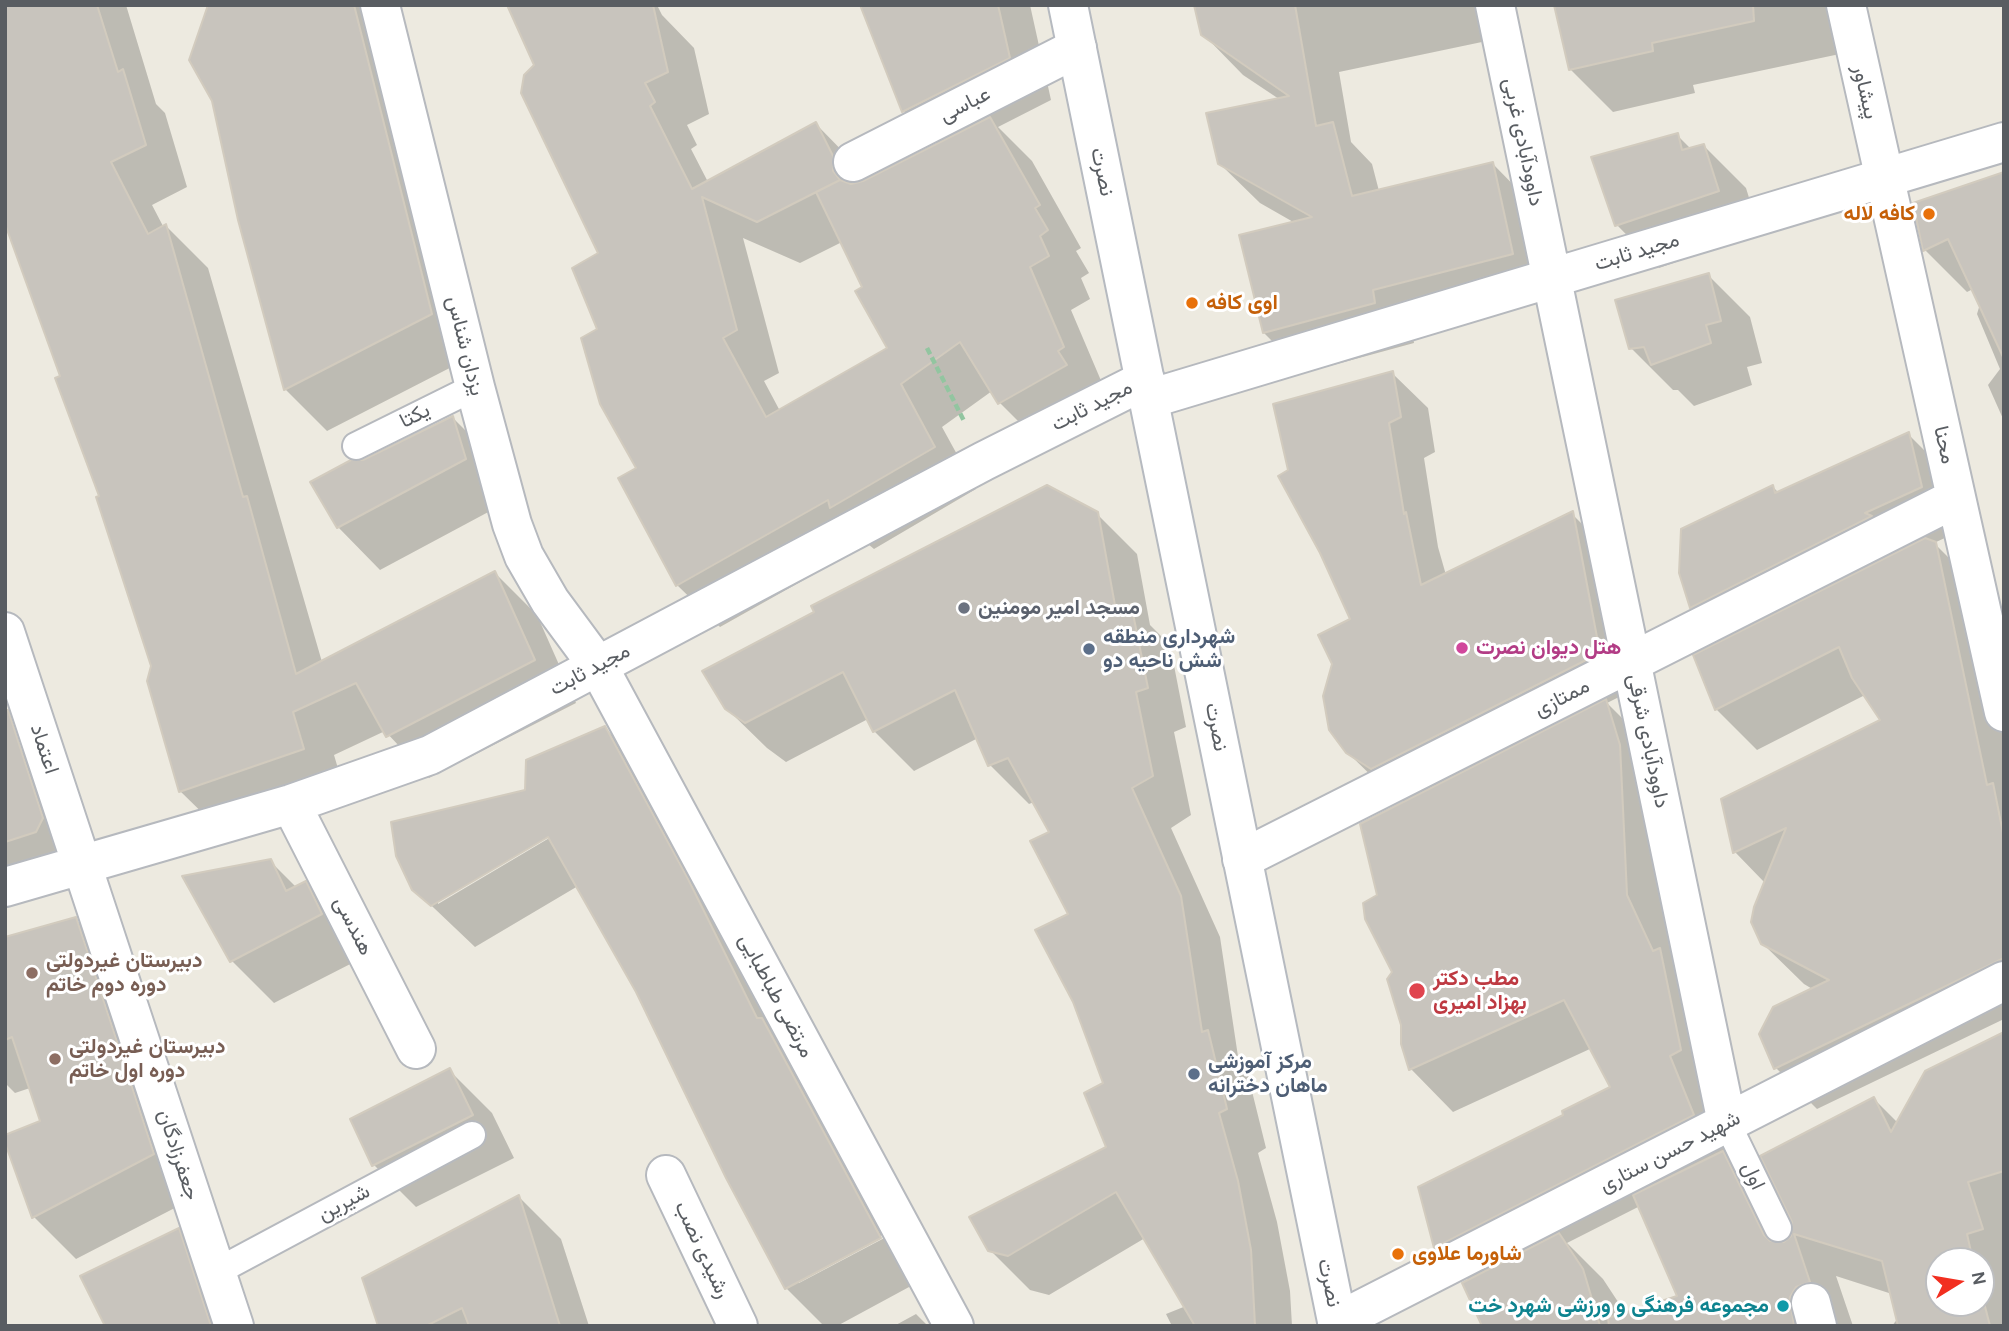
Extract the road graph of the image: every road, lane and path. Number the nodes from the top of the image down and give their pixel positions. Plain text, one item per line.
1 (380, 5) edge
2 (1068, 5) edge
3 (1495, 5) edge
4 (1846, 5) edge
5 (1077, 48) junction
6 (2004, 142) edge
7 (853, 162) dead end
8 (1885, 178) junction
9 (1552, 278) junction
10 (927, 348) dead end
11 (475, 387) junction
12 (1147, 389) junction
13 (356, 446) dead end
14 (984, 461) junction
15 (1956, 498) junction
16 (5, 632) edge
17 (1632, 662) junction
18 (598, 666) junction
19 (2004, 712) edge
20 (290, 804) junction
21 (1242, 859) junction
22 (82, 865) junction
23 (5, 887) edge
24 (2004, 981) edge
25 (416, 1049) dead end
26 (1727, 1123) junction
27 (472, 1135) dead end
28 (666, 1175) dead end
29 (1778, 1228) dead end
30 (216, 1272) junction
31 (1337, 1324) edge
32 (234, 1326) edge
33 (738, 1326) edge
34 (954, 1326) edge

1 - 11 street, یزدان شناس
2 - 5 street, نصرت
3 - 9 street, داوودآبادی غربی
4 - 8 street, پیشاور
5 - 7 street, عباسی
5 - 12 street, نصرت
6 - 8 street, مجید ثابت
8 - 9 street, مجید ثابت
8 - 15 street, محنا
9 - 12 street, مجید ثابت
9 - 17 street, داوودآبادی شرقی
10 - 14 path
11 - 13 lane, یکتا
11 - 18 street, یزدان شناس
12 - 14 street, مجید ثابت
12 - 21 street, نصرت
14 - 18 street, مجید ثابت
15 - 17 street, ممتازی
15 - 19 street, محنا
16 - 22 street, اعتماد
17 - 21 street, ممتازی
17 - 26 street, داوودآبادی شرقی
18 - 20 street, مجید ثابت
18 - 34 street, مرتضی طباطبایی
20 - 22 street, مجید ثابت
20 - 25 street, هندسی
21 - 31 street, نصرت
22 - 23 street, مجید ثابت
22 - 30 street, جعفرزادگان
24 - 26 street, شهید حسن ستاری
26 - 29 lane, اول
26 - 31 street, شهید حسن ستاری
27 - 30 lane, شیرین
28 - 33 street, رشیدی نصب
30 - 32 street, جعفرزادگان

